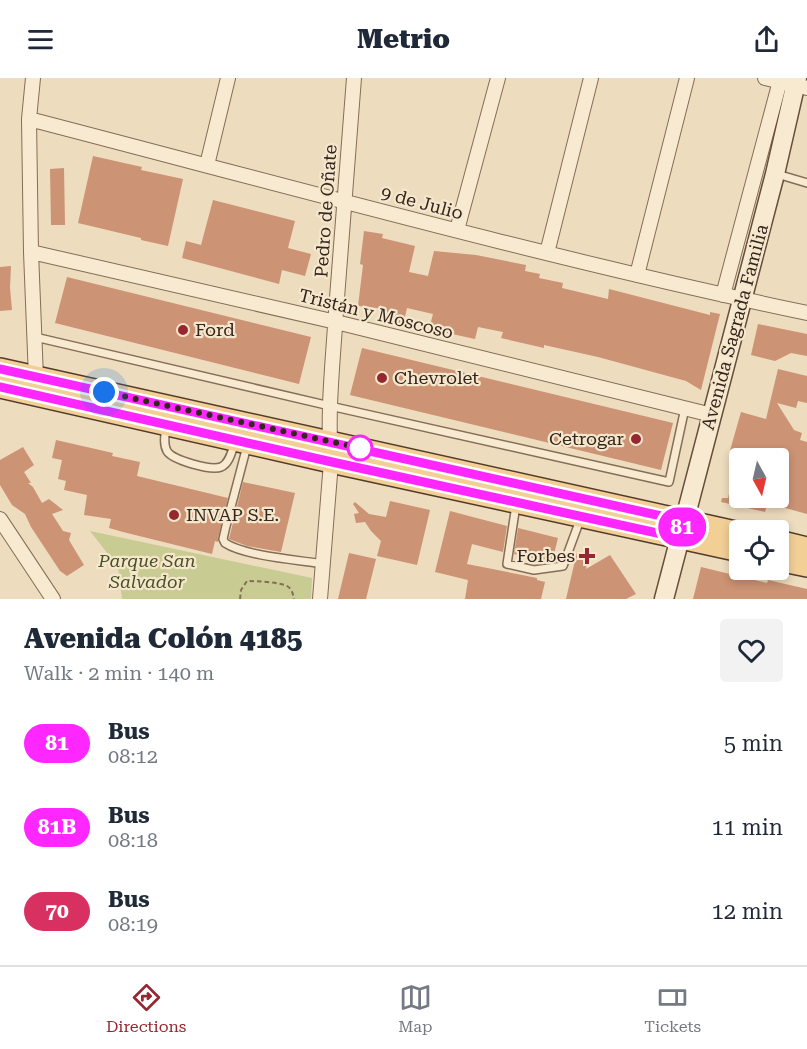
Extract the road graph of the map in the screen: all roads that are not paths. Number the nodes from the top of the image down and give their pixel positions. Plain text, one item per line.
1 (33, 78) edge
2 (228, 78) edge
3 (354, 78) edge
4 (498, 78) edge
5 (591, 78) edge
6 (687, 78) edge
7 (765, 78) edge
8 (795, 83) edge
9 (29, 119) junction
10 (207, 165) junction
11 (775, 174) junction
12 (807, 183) edge
13 (344, 201) junction
14 (457, 230) junction
15 (31, 252) junction
16 (547, 253) junction
17 (638, 275) junction
18 (723, 295) junction
19 (742, 300) junction
20 (807, 314) edge
21 (336, 322) junction
22 (35, 337) junction
23 (0, 369) edge
24 (36, 378) junction
25 (0, 387) edge
26 (330, 406) junction
27 (685, 408) junction
28 (712, 415) junction
29 (166, 424) junction
30 (241, 441) junction
31 (331, 452) junction
32 (516, 502) junction
33 (580, 517) junction
34 (0, 519) edge
35 (682, 529) junction
36 (729, 532) edge
37 (789, 544) edge
38 (729, 547) edge
39 (807, 548) edge
40 (789, 562) edge
41 (323, 564) junction
42 (807, 566) edge
43 (53, 599) edge
44 (320, 599) edge
45 (665, 599) edge

1 - 9 street
2 - 10 street
3 - 13 street, Pedro de Oñate
4 - 14 street
5 - 16 street
6 - 17 street
7 - 8 street
8 - 11 main road, Avenida Sagrada Familia
8 - 18 street
9 - 10 street, 9 de Julio
9 - 15 street
10 - 13 street, 9 de Julio
11 - 12 lane
11 - 19 main road, Avenida Sagrada Familia
13 - 14 street, 9 de Julio
13 - 21 street, Pedro de Oñate
14 - 16 street, 9 de Julio
15 - 21 street, Tristán y Moscoso
15 - 22 street
16 - 17 street, 9 de Julio
17 - 18 street, 9 de Julio
18 - 19 street, 9 de Julio
19 - 20 street, 9 de Julio
19 - 28 main road, Avenida Sagrada Familia
21 - 26 street, Pedro de Oñate
21 - 27 street, Tristán y Moscoso
22 - 24 street
22 - 26 lane
23 - 24 main road
24 - 31 main road
25 - 29 main road
26 - 27 lane
26 - 31 street, Pedro de Oñate
27 - 28 street, Tristán y Moscoso
28 - 35 main road, Avenida Sagrada Familia
29 - 30 main road
29 - 30 lane
30 - 31 main road
30 - 41 lane
31 - 32 main road
31 - 35 main road
31 - 41 street, Pedro de Oñate
32 - 33 main road
32 - 33 lane
33 - 35 main road
34 - 43 street
35 - 36 main road
35 - 38 main road
35 - 45 main road, Avenida Sagrada Familia
37 - 39 main road
40 - 42 main road
41 - 44 street, Pedro de Oñate

